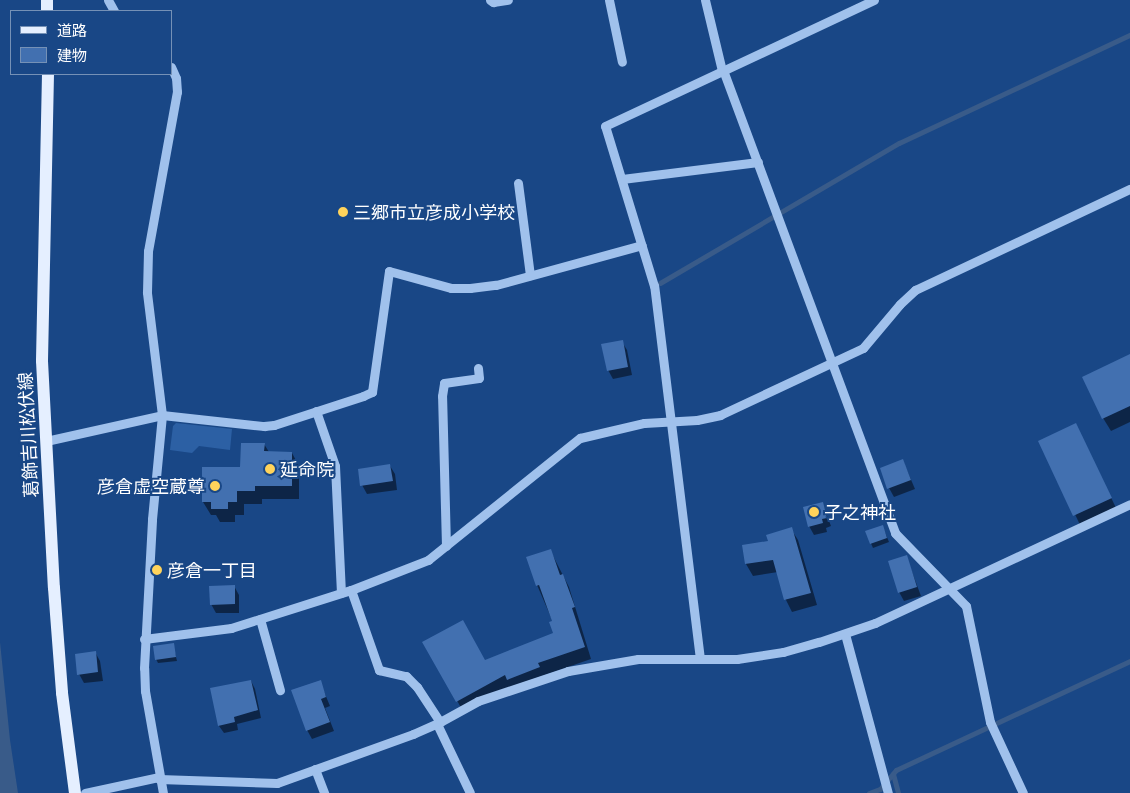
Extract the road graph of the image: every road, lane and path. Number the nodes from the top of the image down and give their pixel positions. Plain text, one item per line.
1 (490, 0) edge
2 (508, 0) edge
3 (609, 0) edge
4 (705, 0) edge
5 (874, 0) edge
6 (622, 62) dead end
7 (172, 68) edge
8 (722, 71) junction
9 (48, 75) edge
10 (758, 162) junction
11 (622, 179) junction
12 (518, 183) dead end
13 (1130, 189) edge
14 (642, 245) junction
15 (530, 275) junction
16 (833, 362) junction
17 (478, 368) dead end
18 (316, 411) junction
19 (162, 415) junction
20 (671, 421) junction
21 (46, 442) junction
22 (1130, 504) edge
23 (446, 546) junction
24 (951, 589) junction
25 (351, 590) junction
26 (341, 593) junction
27 (260, 618) junction
28 (845, 634) junction
29 (144, 639) junction
30 (700, 659) junction
31 (280, 690) dead end
32 (439, 723) junction
33 (315, 769) junction
34 (159, 778) junction
35 (75, 793) edge
36 (85, 793) edge
37 (163, 793) edge
38 (324, 793) edge
39 (470, 793) edge
40 (888, 793) edge
41 (1023, 793) edge

1 - 2 street
3 - 6 street
4 - 8 street
5 - 8 street
7 - 19 street
8 - 10 street
8 - 11 street
9 - 21 main road, 葛飾吉川松伏線
10 - 11 street
10 - 16 street
11 - 14 street
12 - 15 street
13 - 16 street
14 - 15 street
14 - 20 street
15 - 18 street
16 - 20 street
16 - 24 street
17 - 23 street
18 - 19 street
18 - 26 street
19 - 21 street
19 - 29 street
20 - 23 street
20 - 30 street
21 - 35 main road, 葛飾吉川松伏線
22 - 24 street
23 - 25 street
24 - 28 street
24 - 41 street
25 - 26 street
25 - 32 street
26 - 27 street
27 - 29 street
27 - 31 street
28 - 30 street
28 - 40 street
29 - 34 street
30 - 32 street
32 - 33 street
32 - 39 street
33 - 34 street
33 - 38 street
34 - 36 street
34 - 37 street

